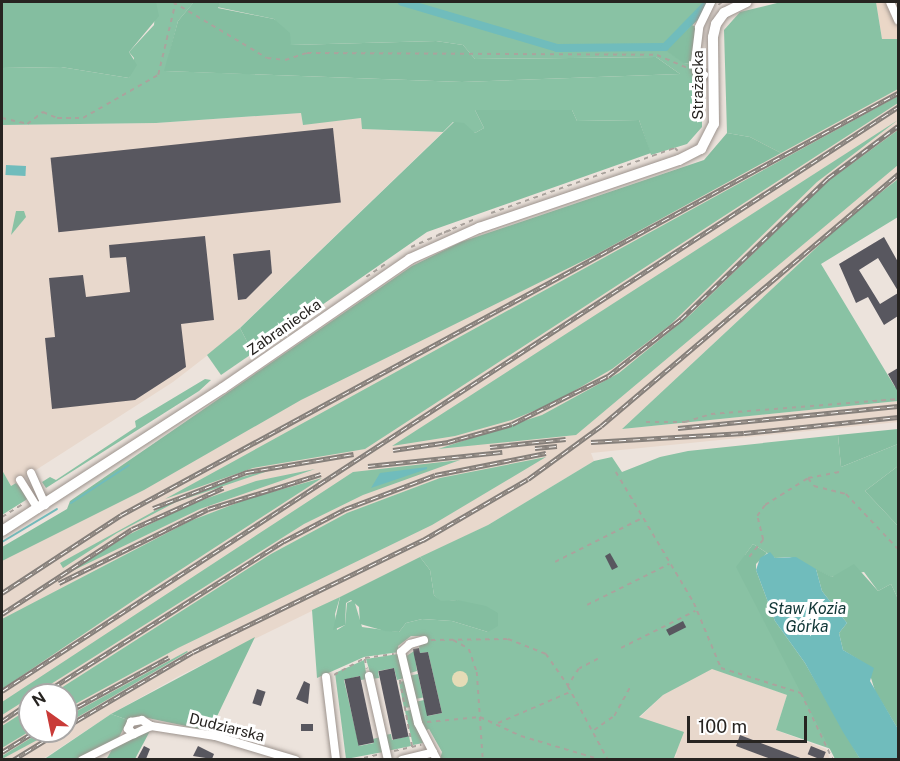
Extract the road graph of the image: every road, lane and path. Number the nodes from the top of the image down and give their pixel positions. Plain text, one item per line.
1 (174, 2) edge
2 (711, 2) edge
3 (722, 2) edge
4 (727, 2) edge
5 (747, 2) edge
6 (890, 2) edge
7 (898, 20) edge
8 (700, 73) joint
9 (2, 118) edge
10 (685, 148) dead end
11 (603, 186) joint
12 (489, 215) dead end
13 (479, 218) dead end
14 (405, 253) dead end
15 (391, 260) dead end
16 (386, 265) dead end
17 (898, 399) edge
18 (646, 422) dead end
19 (616, 472) dead end
20 (840, 472) dead end
21 (31, 473) dead end
22 (808, 477) junction
23 (20, 480) dead end
24 (41, 507) junction
25 (643, 518) junction
26 (2, 531) edge
27 (898, 549) edge
28 (749, 557) dead end
29 (555, 562) dead end
30 (670, 563) junction
31 (587, 605) dead end
32 (696, 610) junction
33 (451, 639) junction
34 (424, 640) joint
35 (621, 648) dead end
36 (401, 652) junction
37 (365, 658) junction
38 (598, 659) dead end
39 (369, 676) joint
40 (326, 677) dead end
41 (408, 678) junction
42 (335, 682) dead end
43 (568, 686) junction
44 (630, 687) dead end
45 (570, 692) junction
46 (480, 717) junction
47 (418, 723) junction
48 (497, 723) junction
49 (151, 726) junction
50 (594, 731) junction
51 (134, 734) junction
52 (435, 756) edge
53 (414, 757) junction
54 (82, 759) edge
55 (295, 759) edge
56 (336, 759) edge
57 (387, 759) edge
58 (402, 759) edge
59 (483, 759) edge
60 (602, 759) edge
61 (608, 759) edge
62 (833, 759) edge

1 - 8 path
1 - 9 path
2 - 8 street
3 - 4 path
5 - 11 main road, Strażacka
6 - 7 street
10 - 12 path
11 - 24 main road, Zabraniecka
13 - 14 path
15 - 16 path
17 - 18 path
19 - 25 path
20 - 22 path
21 - 24 street
22 - 27 path
22 - 28 path
23 - 24 street
24 - 26 main road, Zabraniecka
25 - 29 path
25 - 30 path
30 - 31 path
30 - 32 path
32 - 35 path
32 - 62 path
33 - 34 path
33 - 43 path
33 - 46 path
34 - 36 street
36 - 37 path
36 - 41 street
37 - 39 path
37 - 42 path
38 - 43 path
39 - 57 street
40 - 56 street
41 - 47 street
41 - 53 path
43 - 45 path
44 - 50 path
45 - 48 path
45 - 50 path
46 - 47 path
46 - 48 path
46 - 59 path
47 - 52 street
48 - 60 path
49 - 51 street
49 - 51 street, Dudziarska
49 - 55 street, Dudziarska
50 - 61 path
51 - 54 street
52 - 53 street
53 - 58 street

